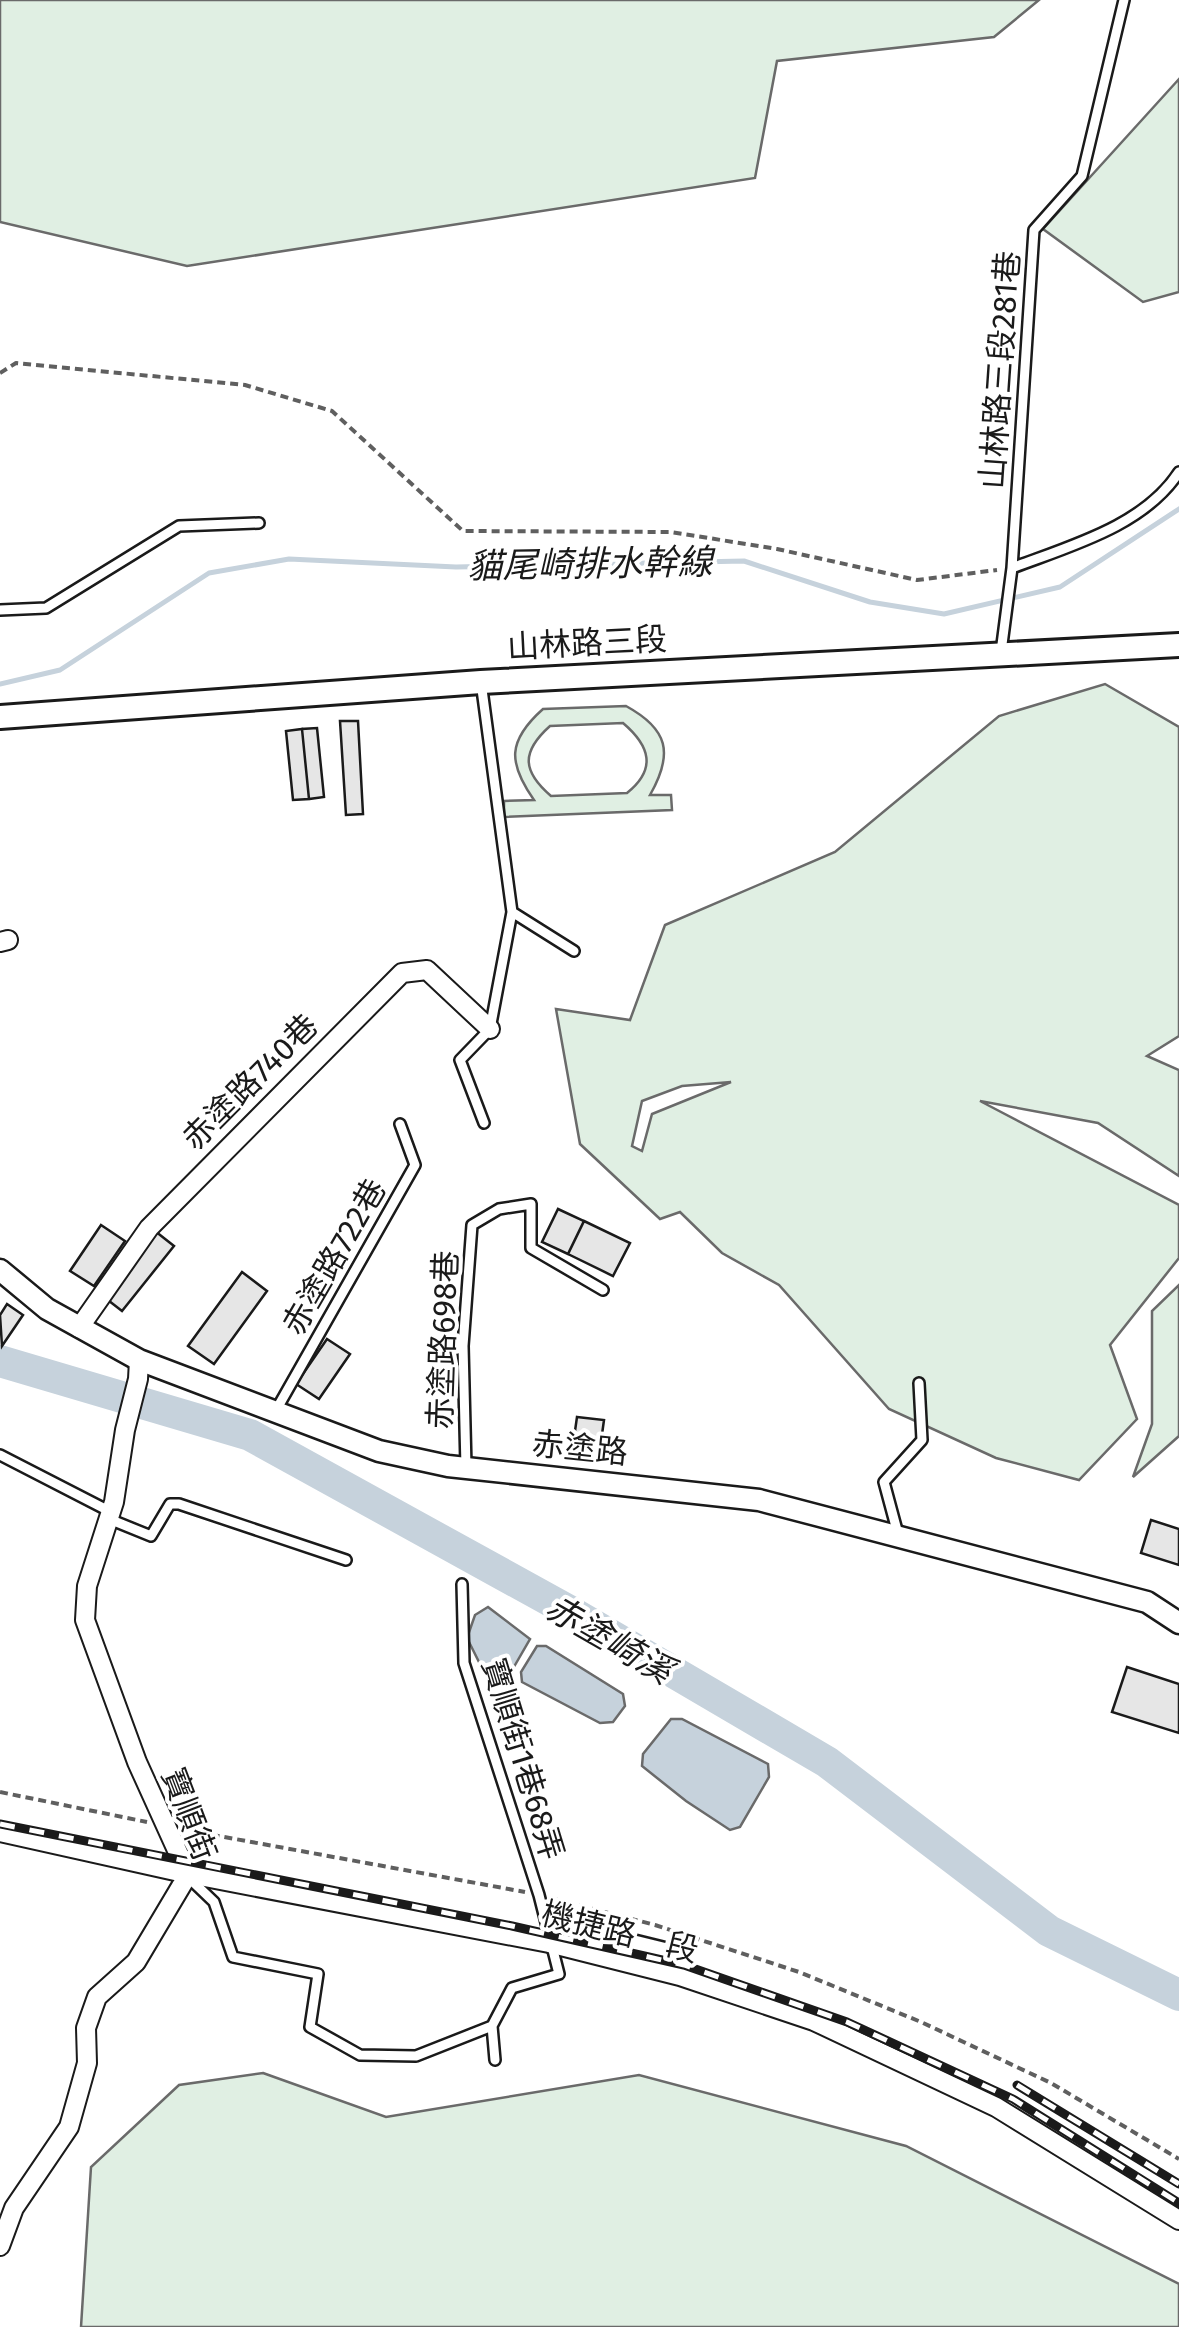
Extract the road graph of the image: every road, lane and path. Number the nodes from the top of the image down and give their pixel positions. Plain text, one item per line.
1 (1124, 0) edge
2 (0, 373) edge
3 (1179, 472) edge
4 (259, 523) dead end
5 (1012, 568) junction
6 (0, 610) edge
7 (1179, 645) edge
8 (1002, 652) junction
9 (481, 682) junction
10 (0, 717) edge
11 (512, 912) junction
12 (574, 951) dead end
13 (490, 1029) junction
14 (484, 1123) dead end
15 (400, 1124) dead end
16 (0, 1270) edge
17 (603, 1290) dead end
18 (79, 1328) junction
19 (138, 1370) junction
20 (919, 1384) dead end
21 (275, 1412) junction
22 (0, 1455) edge
23 (466, 1467) junction
24 (110, 1516) junction
25 (899, 1536) junction
26 (346, 1560) dead end
27 (462, 1584) dead end
28 (1179, 1623) edge
29 (0, 1832) edge
30 (184, 1873) junction
31 (549, 1944) junction
32 (492, 2026) junction
33 (495, 2060) dead end
34 (1179, 2220) edge
35 (0, 2246) edge

1 - 5 lane, 山林路三段281巷
2 - 5 path
3 - 5 lane
4 - 6 lane
5 - 8 lane, 山林路三段281巷
7 - 8 main road, 山林路三段
8 - 9 main road, 山林路三段
9 - 10 main road, 山林路三段
9 - 11 lane
11 - 12 lane
11 - 13 lane
13 - 14 lane
13 - 18 street, 赤塗路740巷
15 - 21 lane, 赤塗路722巷
16 - 18 street, 赤塗路
17 - 23 lane, 赤塗路698巷
18 - 19 street, 赤塗路
19 - 21 street, 赤塗路
19 - 24 street, 寶順街
20 - 25 lane
21 - 23 street, 赤塗路
22 - 24 lane
23 - 25 street, 赤塗路
24 - 26 lane
24 - 30 street, 寶順街
25 - 28 street, 赤塗路
27 - 31 lane, 寶順街1巷68弄
29 - 30 street, 機捷路一段
30 - 31 street, 機捷路一段
30 - 32 lane
30 - 35 street, 寶順街
31 - 32 lane, 寶順街1巷68弄
31 - 34 street, 機捷路一段
32 - 33 lane

